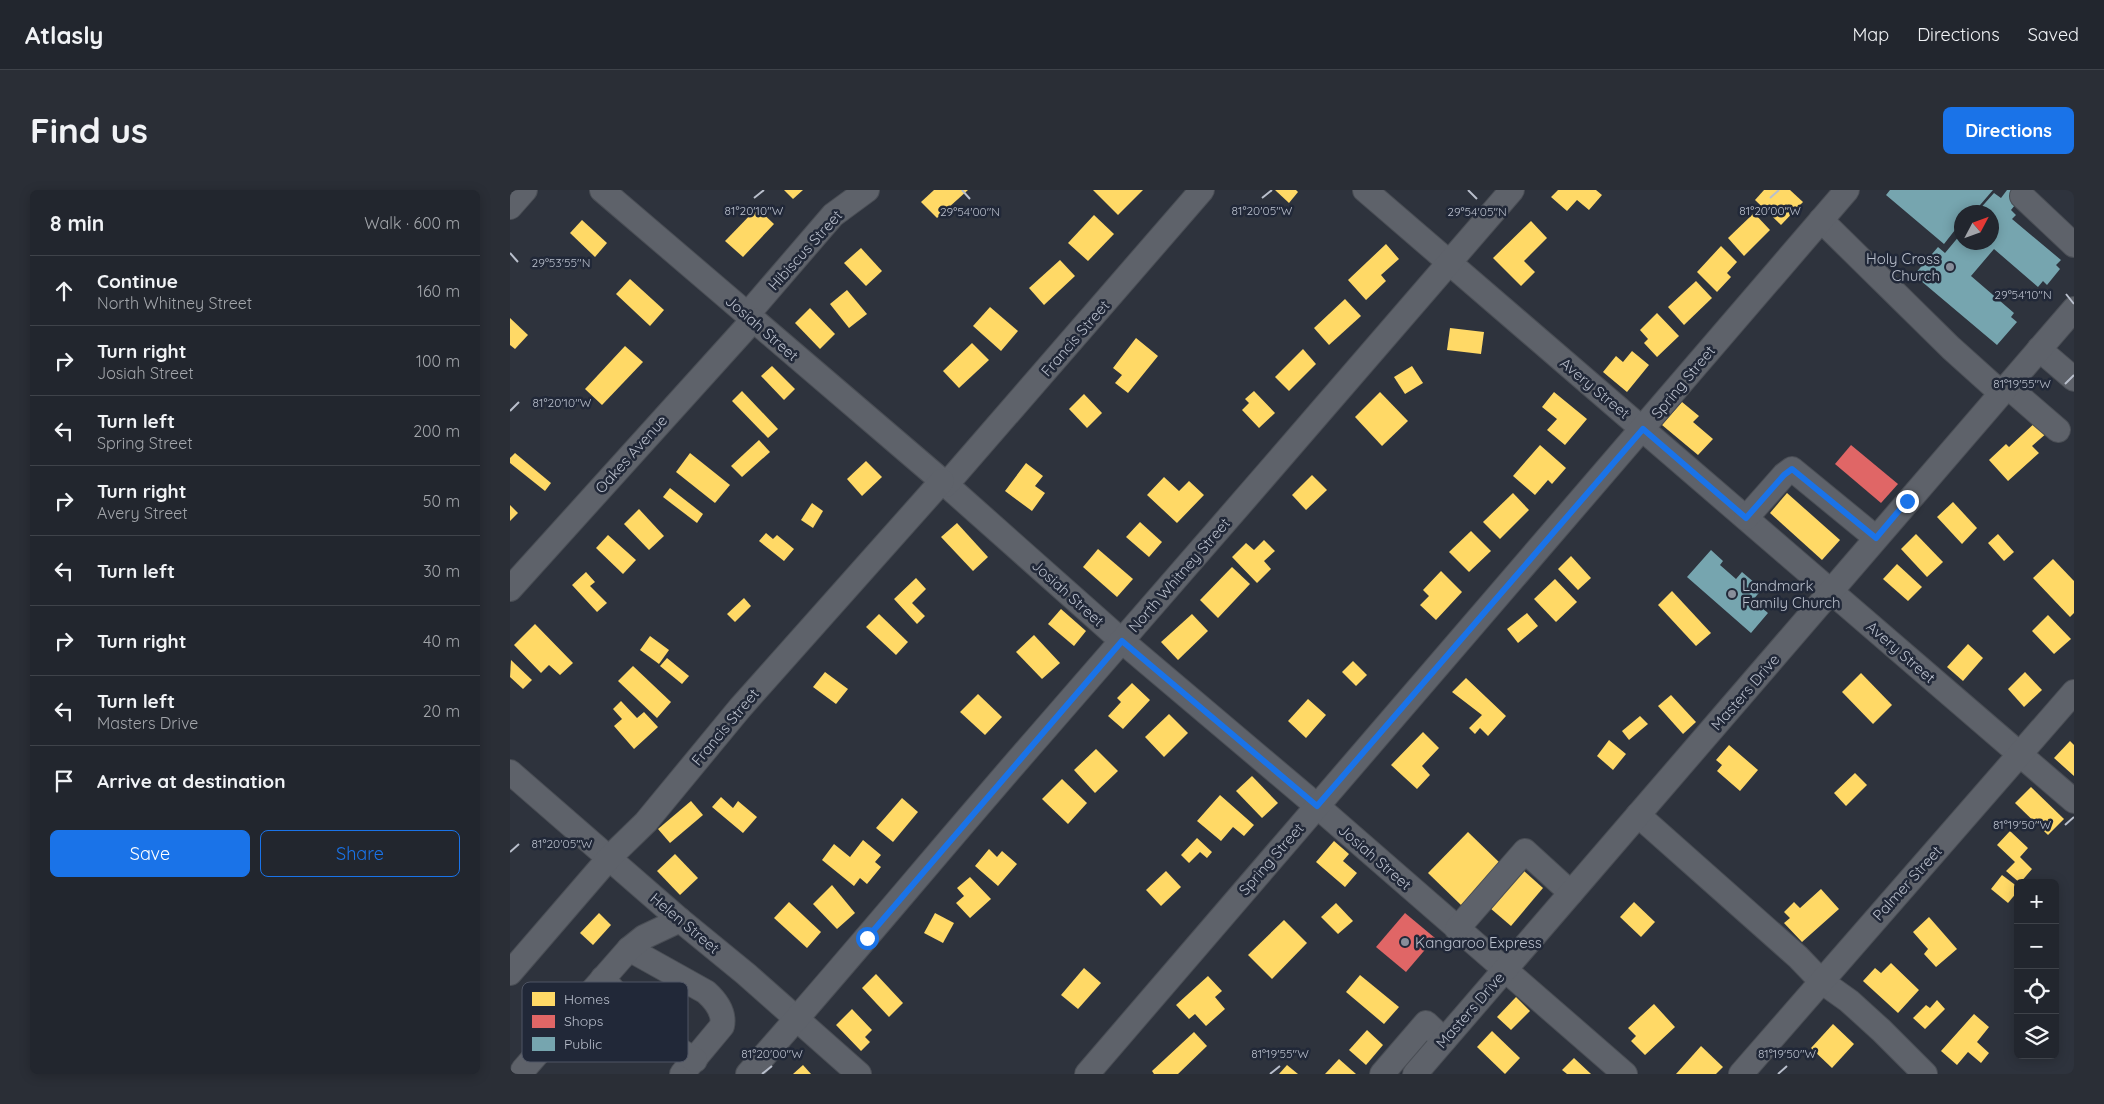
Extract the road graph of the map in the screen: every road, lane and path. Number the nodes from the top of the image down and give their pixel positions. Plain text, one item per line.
1 (525, 190) edge
2 (602, 190) edge
3 (867, 190) edge
4 (1202, 190) edge
5 (1365, 190) edge
6 (1512, 190) edge
7 (1847, 190) edge
8 (2022, 196) dead end
9 (510, 207) edge
10 (1821, 220) junction
11 (2074, 245) edge
12 (1450, 263) junction
13 (2074, 309) edge
14 (750, 317) junction
15 (2039, 349) junction
16 (2074, 379) edge
17 (2004, 390) junction
18 (1643, 429) junction
19 (2058, 430) dead end
20 (944, 483) junction
21 (1746, 518) junction
22 (1876, 538) junction
23 (510, 589) edge
24 (1831, 591) junction
25 (1122, 641) junction
26 (2074, 692) edge
27 (2020, 756) junction
28 (510, 772) edge
29 (2074, 802) edge
30 (1317, 806) junction
31 (1638, 815) junction
32 (610, 857) junction
33 (1571, 893) junction
34 (680, 920) junction
35 (1457, 929) junction
36 (629, 949) junction
37 (1504, 971) junction
38 (510, 973) edge
39 (604, 978) junction
40 (1821, 981) junction
41 (600, 982) edge
42 (607, 982) edge
43 (795, 1019) junction
44 (1444, 1040) junction
45 (689, 1067) edge
46 (748, 1074) edge
47 (859, 1074) edge
48 (1087, 1074) edge
49 (1382, 1074) edge
50 (1415, 1074) edge
51 (1625, 1074) edge
52 (1741, 1074) edge
53 (1925, 1074) edge

1 - 9 street
2 - 14 street, Josiah Street
3 - 14 street, Hibiscus Street
4 - 20 street, Francis Street
5 - 12 street, Avery Street
6 - 12 street, North Whitney Street
7 - 10 street, Spring Street
8 - 11 street
10 - 17 street
10 - 18 street, Spring Street
12 - 18 street, Avery Street
12 - 25 street, North Whitney Street
13 - 15 street, Masters Drive
14 - 20 street, Josiah Street
14 - 23 street, Oakes Avenue
15 - 16 street
15 - 17 street, Masters Drive
17 - 19 street
17 - 22 street, Masters Drive
18 - 21 street, Avery Street
18 - 30 street, Spring Street
20 - 25 street, Josiah Street
20 - 32 street, Francis Street
21 - 22 street
21 - 24 street, Avery Street
22 - 24 street, Masters Drive
24 - 27 street, Avery Street
24 - 31 street, Masters Drive
25 - 30 street, Josiah Street
25 - 43 street, North Whitney Street
26 - 27 street, Palmer Street
27 - 29 street, Avery Street
27 - 40 street, Palmer Street
28 - 32 street, Helen Street
30 - 35 street, Josiah Street
30 - 48 street, Spring Street
31 - 33 street, Masters Drive
31 - 40 street
32 - 34 street, Helen Street
32 - 38 street, Francis Street
33 - 35 street
33 - 37 street, Masters Drive
34 - 36 street
34 - 43 street, Helen Street
35 - 37 street, Josiah Street
36 - 39 street
36 - 45 street
37 - 44 street, Masters Drive
37 - 51 street, Josiah Street
39 - 41 street
39 - 42 street
40 - 52 street, Palmer Street
40 - 53 street
43 - 46 street, North Whitney Street
43 - 47 street, Helen Street
44 - 49 street
44 - 50 street, Masters Drive

